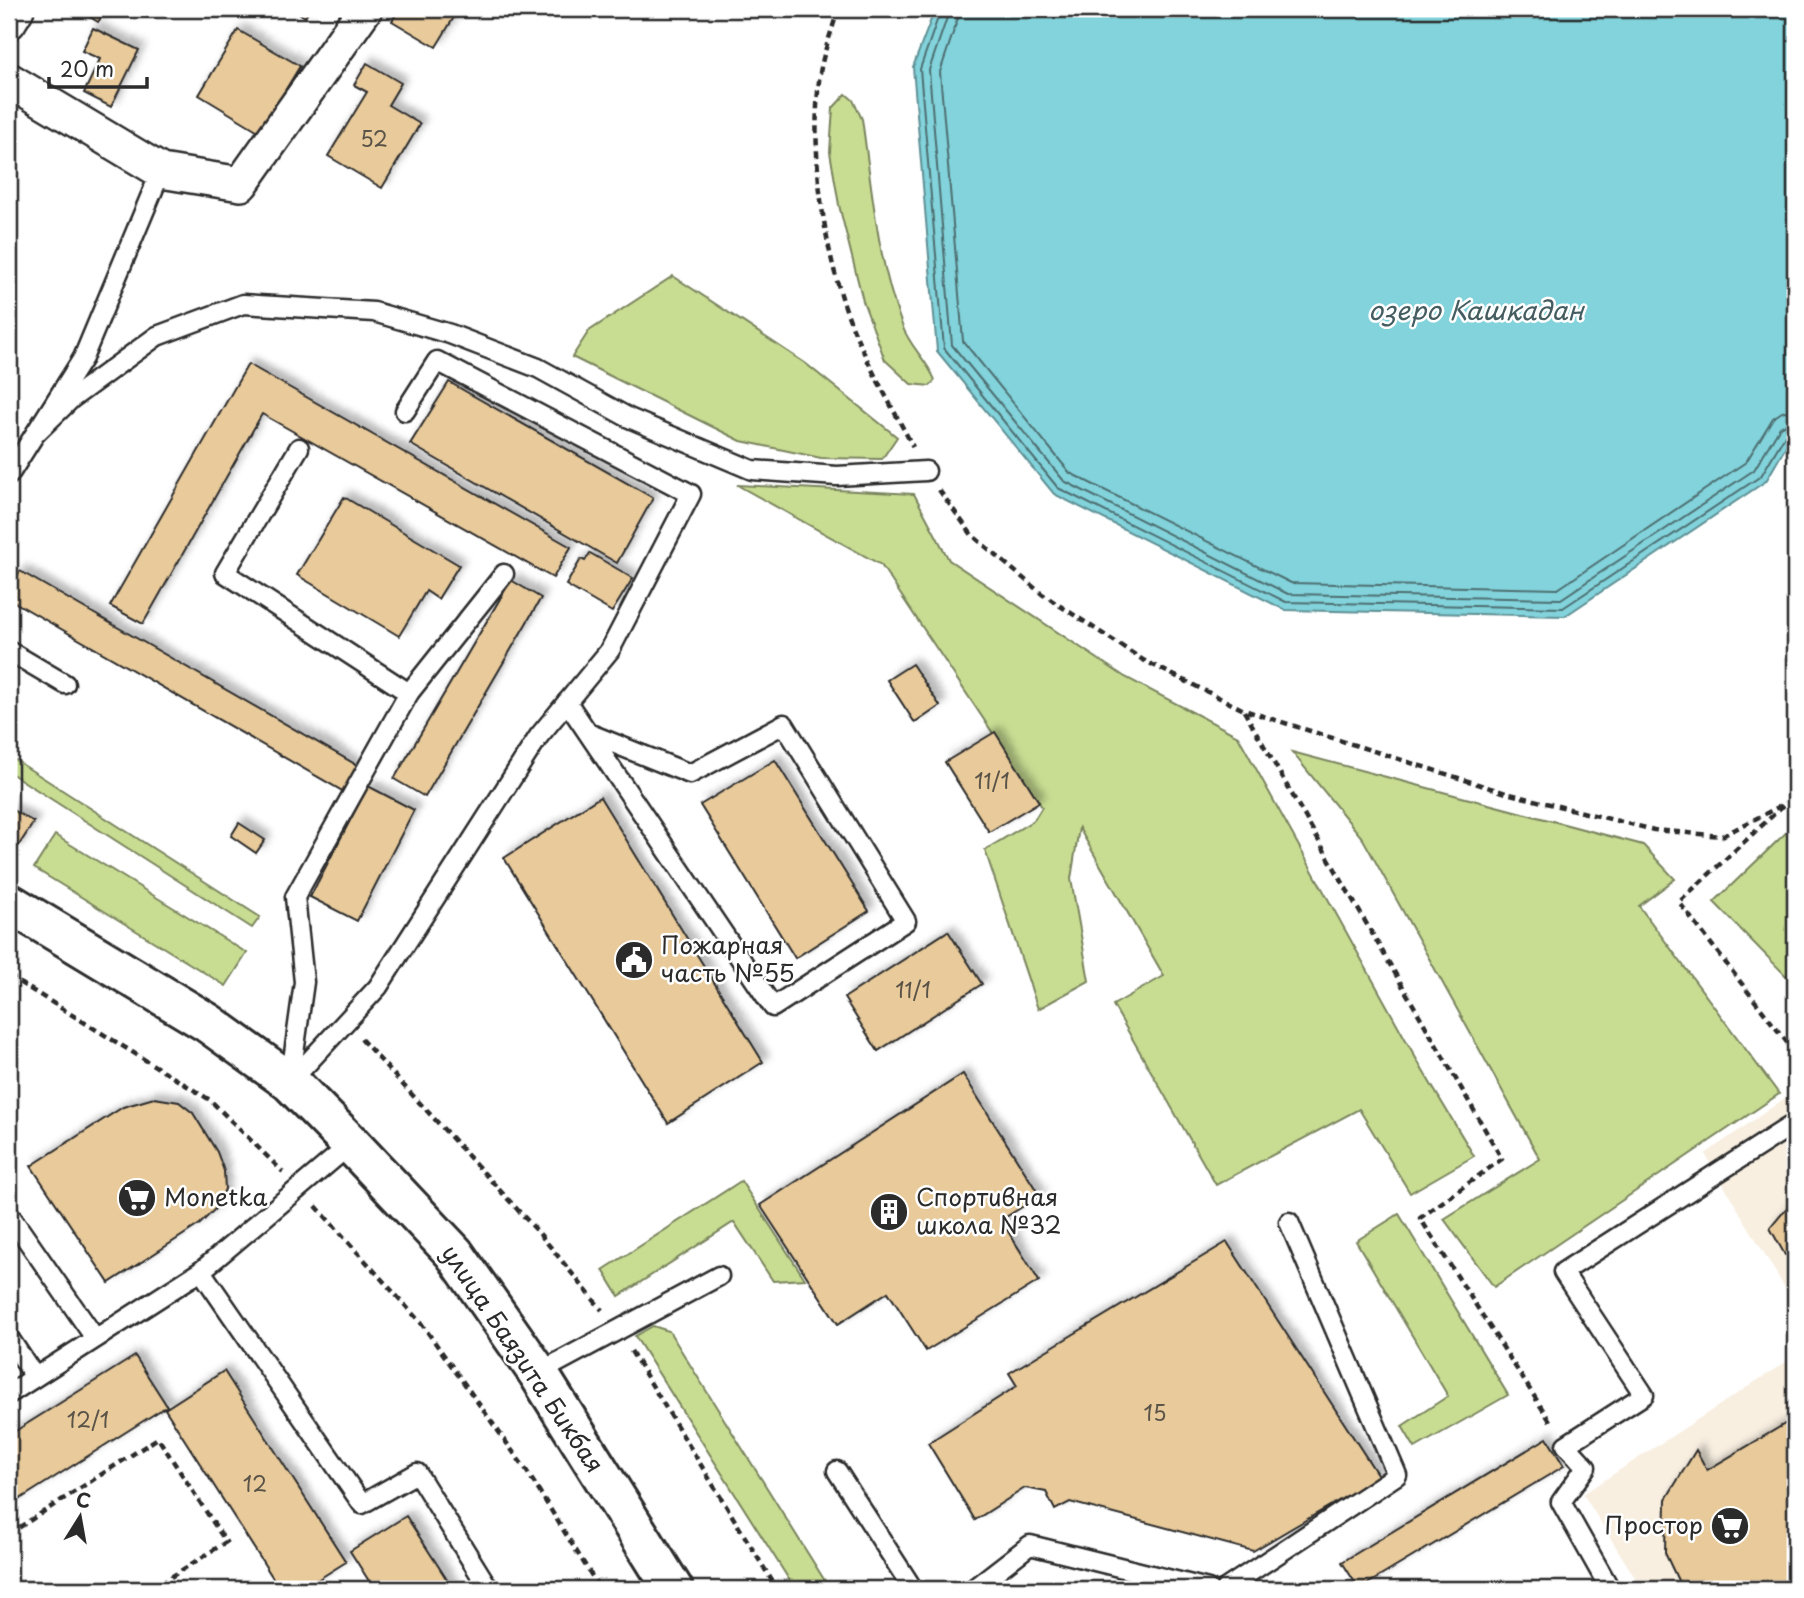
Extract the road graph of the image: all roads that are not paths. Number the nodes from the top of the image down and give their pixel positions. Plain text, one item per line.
1 (17, 9) edge
2 (365, 9) edge
3 (9, 22) edge
4 (9, 80) edge
5 (161, 171) junction
6 (405, 411) dead end
7 (36, 433) junction
8 (299, 448) dead end
9 (926, 471) road end
10 (9, 475) edge
11 (504, 574) dead end
12 (9, 651) edge
13 (65, 684) dead end
14 (409, 693) junction
15 (567, 702) junction
16 (588, 733) junction
17 (9, 903) edge
18 (290, 1082) junction
19 (1795, 1123) edge
20 (351, 1144) junction
21 (9, 1214) edge
22 (1289, 1222) dead end
23 (201, 1270) junction
24 (719, 1276) dead end
25 (9, 1338) edge
26 (95, 1338) junction
27 (538, 1373) junction
28 (35, 1377) junction
29 (9, 1394) edge
30 (837, 1471) dead end
31 (489, 1589) edge
32 (673, 1589) edge
33 (913, 1589) edge
34 (973, 1589) edge
35 (1208, 1589) edge
36 (1225, 1589) edge
37 (1610, 1589) edge

1 - 3 street
2 - 5 street
4 - 5 street
5 - 7 lane
6 - 15 lane
7 - 9 lane
7 - 10 lane
8 - 14 lane
11 - 14 lane
12 - 13 lane
14 - 18 lane
15 - 16 lane
15 - 18 lane
16 - 16 lane
17 - 18 main road, улица Баязита Бикбая
18 - 20 main road, улица Баязита Бикбая
19 - 37 lane
20 - 23 lane
20 - 27 main road, улица Баязита Бикбая
21 - 26 lane
22 - 36 lane
23 - 26 lane
23 - 31 lane
24 - 27 lane
25 - 28 lane
26 - 28 lane
27 - 32 main road, улица Баязита Бикбая
28 - 29 lane
30 - 33 lane
34 - 35 lane

